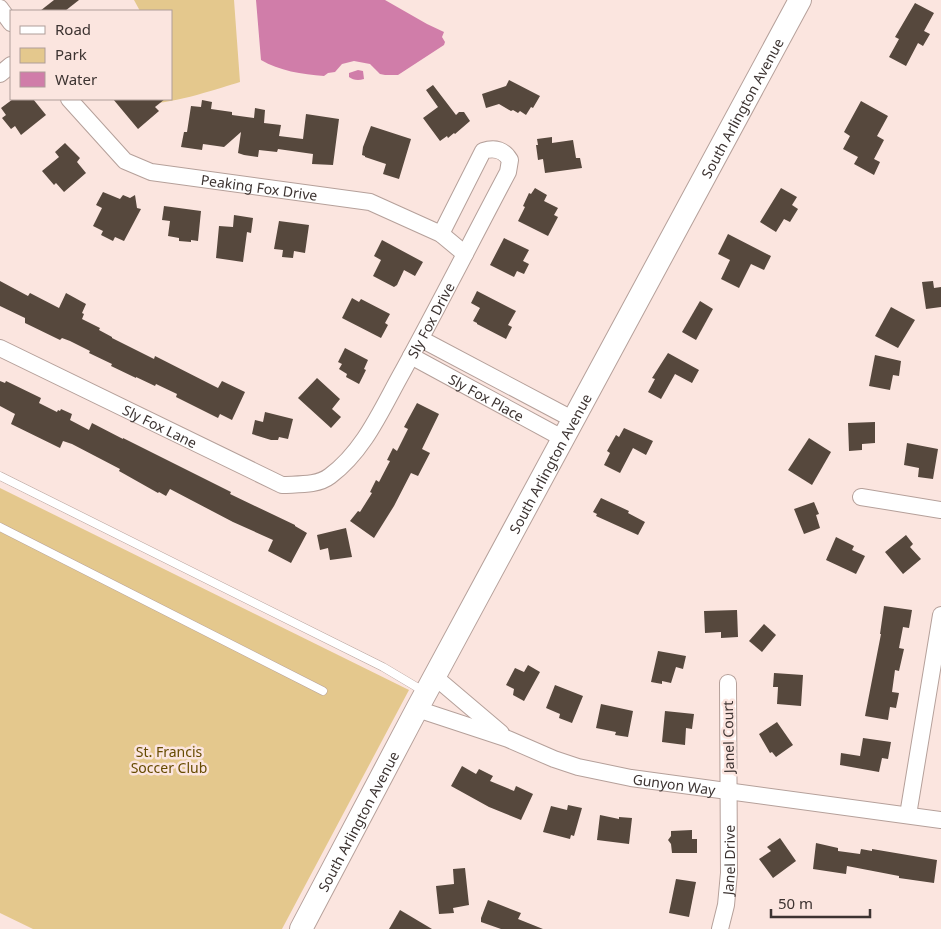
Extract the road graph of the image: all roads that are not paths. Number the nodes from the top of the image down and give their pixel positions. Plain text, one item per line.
1 (800, 0) edge
2 (0, 8) edge
3 (10, 21) edge
4 (10, 66) edge
5 (0, 74) edge
6 (70, 100) edge
7 (441, 234) junction
8 (465, 254) junction
9 (421, 339) junction
10 (0, 348) edge
11 (411, 356) junction
12 (569, 429) junction
13 (0, 476) edge
14 (322, 481) joint
15 (861, 497) dead end
16 (941, 510) edge
17 (0, 527) edge
18 (941, 616) edge
19 (728, 683) dead end
20 (323, 691) dead end
21 (426, 693) junction
22 (508, 739) junction
23 (729, 790) junction
24 (908, 816) junction
25 (941, 820) edge
26 (301, 929) edge
27 (720, 929) edge

1 - 12 street, South Arlington Avenue
2 - 3 street
4 - 5 street
6 - 7 street, Peaking Fox Drive
7 - 8 street, Peaking Fox Drive
7 - 8 street, Sly Fox Drive
8 - 9 street, Sly Fox Drive
9 - 11 street, Sly Fox Drive
9 - 12 street, Sly Fox Place
10 - 14 street, Sly Fox Lane
11 - 12 street, Sly Fox Place
11 - 14 street, Sly Fox Drive
12 - 21 street, South Arlington Avenue
13 - 21 lane
15 - 16 street
17 - 20 lane
18 - 24 street
19 - 23 street, Janel Court
21 - 22 street
21 - 22 street, Gunyon Way
21 - 26 street, South Arlington Avenue
22 - 23 street, Gunyon Way
23 - 24 street, Gunyon Way
23 - 27 street, Janel Drive
24 - 25 street, Gunyon Way

